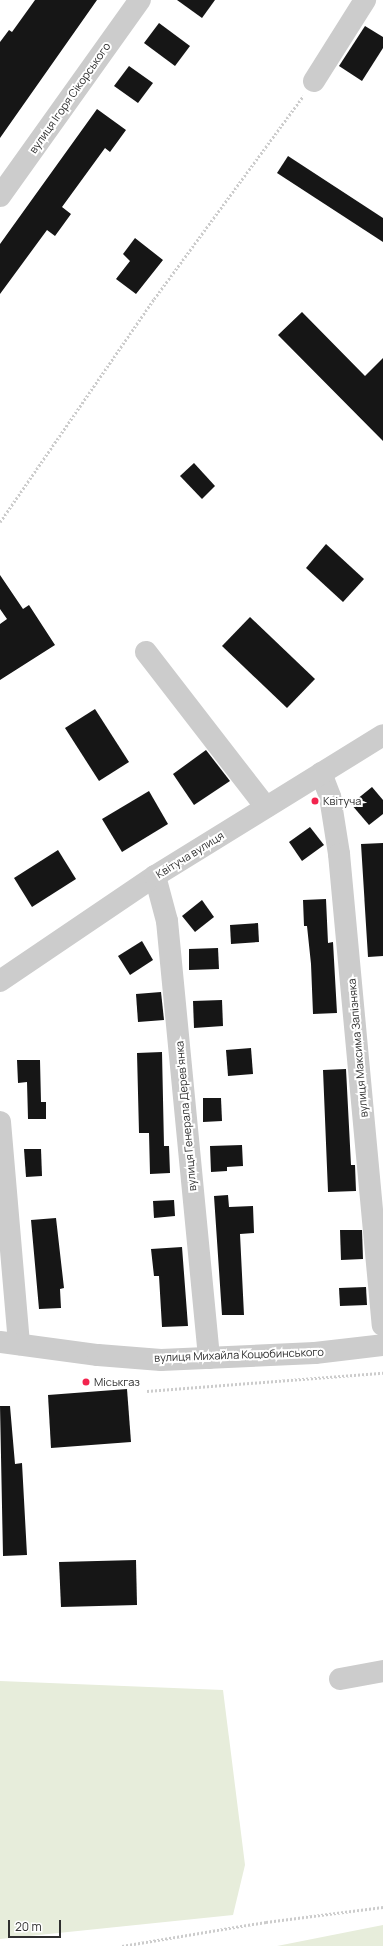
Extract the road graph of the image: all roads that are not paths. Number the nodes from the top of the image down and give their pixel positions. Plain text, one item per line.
1 (140, 0) edge
2 (365, 0) edge
3 (314, 81) road end
4 (0, 196) edge
5 (146, 652) dead end
6 (383, 735) edge
7 (321, 773) junction
8 (266, 807) junction
9 (155, 876) junction
10 (1, 978) edge
11 (0, 1122) edge
12 (383, 1325) edge
13 (9, 1343) edge
14 (383, 1345) edge
15 (209, 1358) junction
16 (383, 1671) edge
17 (340, 1679) dead end

1 - 4 street, вулиця Ігоря Сікорського
2 - 3 street
5 - 8 street
6 - 7 street, Квітуча вулиця
7 - 8 street, Квітуча вулиця
7 - 12 street, вулиця Максима Залізняка
8 - 9 street, Квітуча вулиця
9 - 10 street, Квітуча вулиця
9 - 15 street, вулиця Генерала Деревʼянка
11 - 13 street
13 - 15 street, вулиця Михайла Коцюбинського
14 - 15 street, вулиця Михайла Коцюбинського
16 - 17 street

